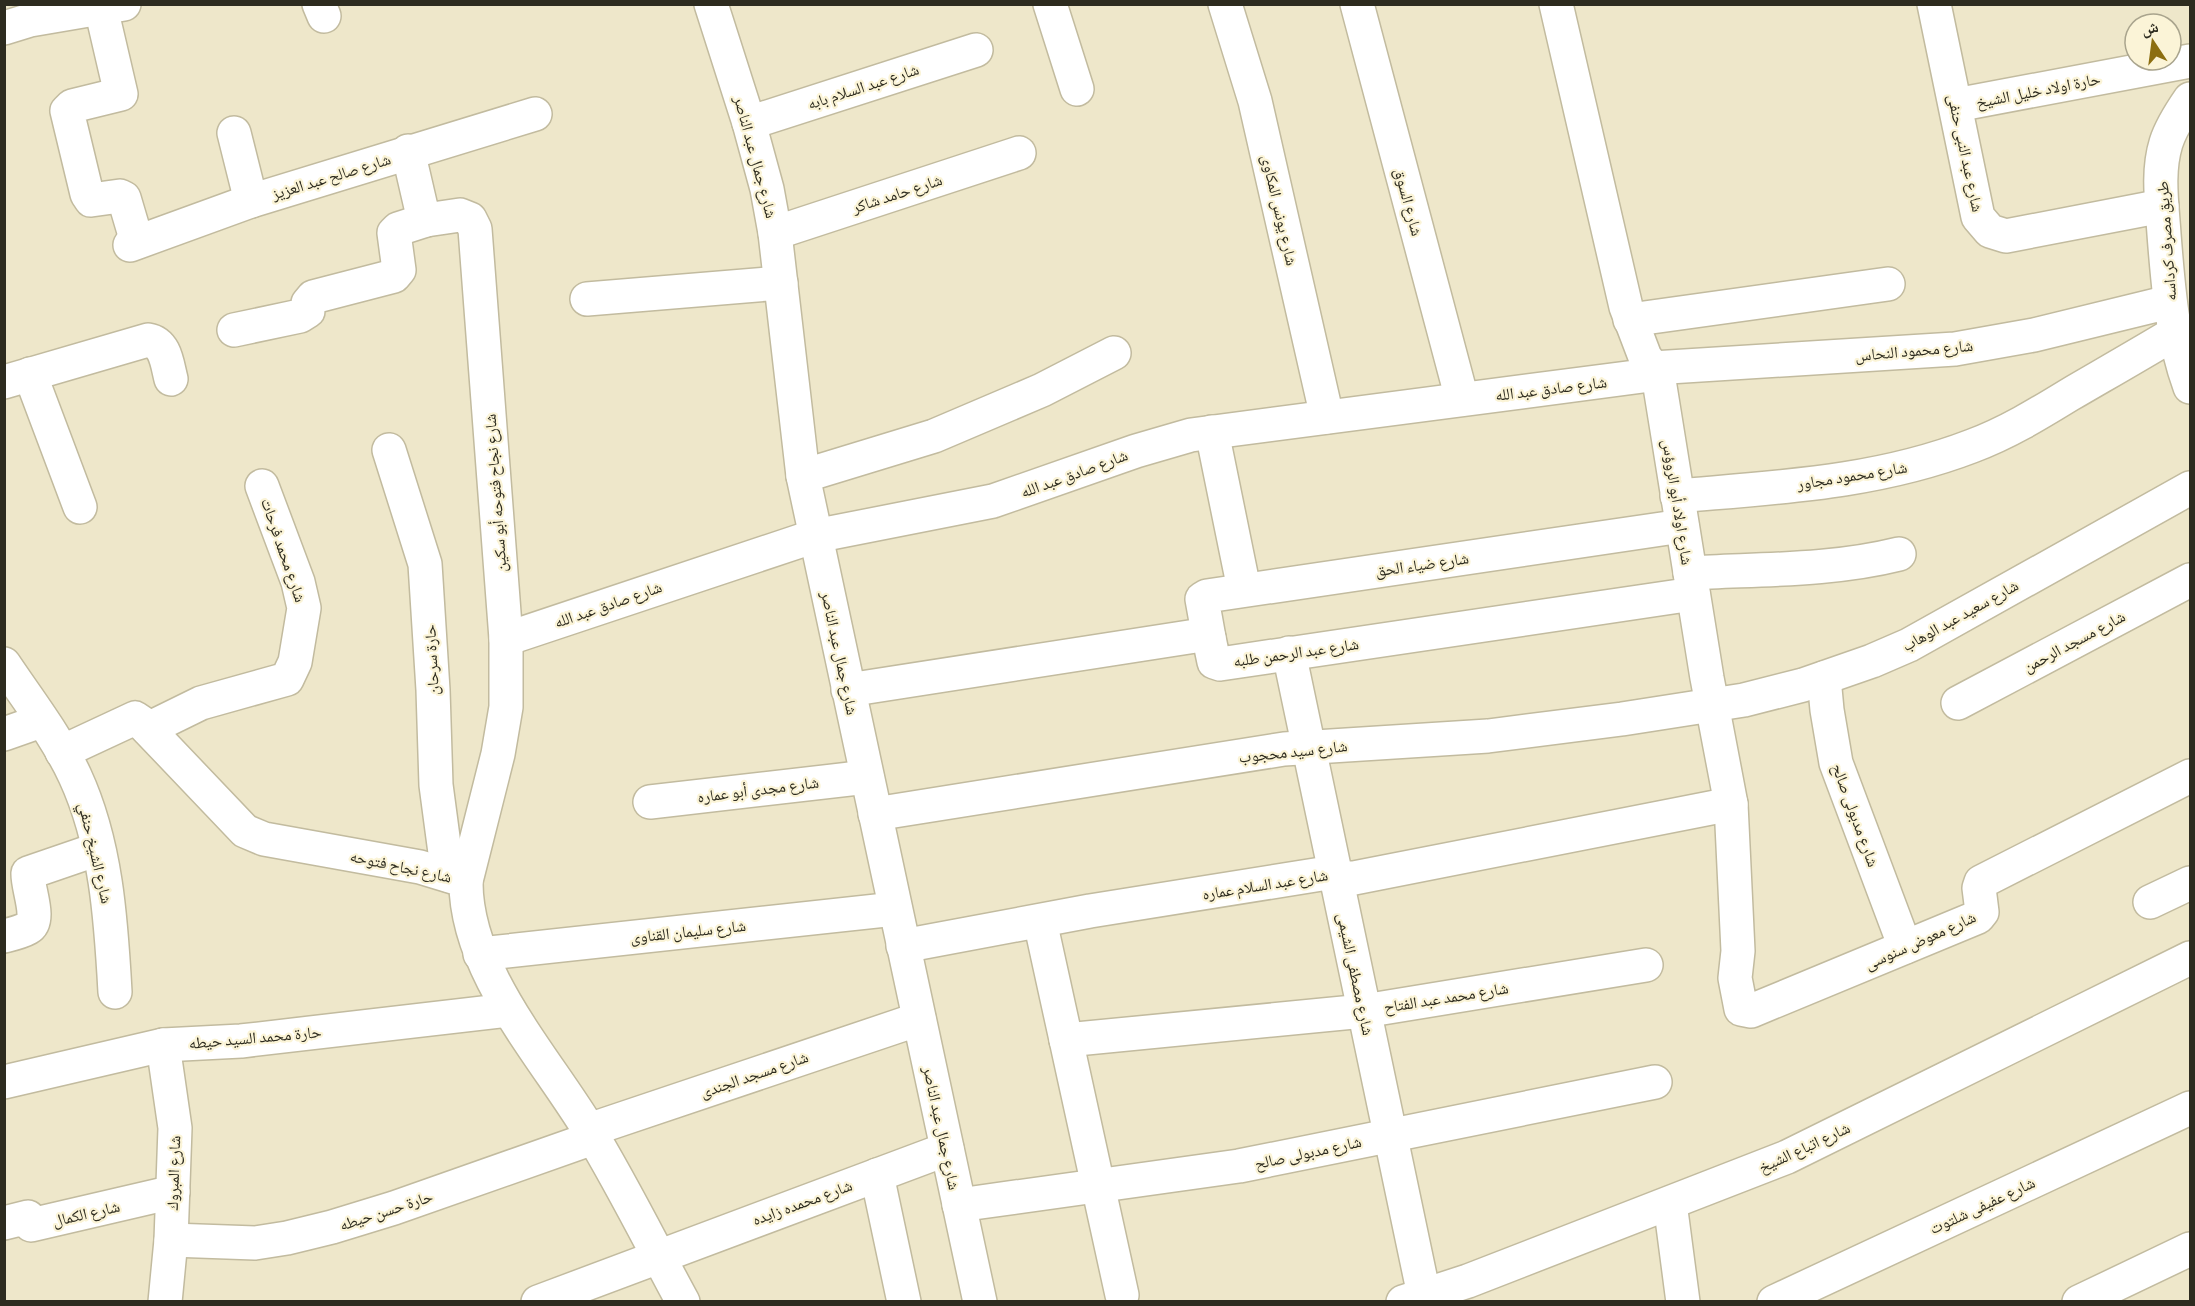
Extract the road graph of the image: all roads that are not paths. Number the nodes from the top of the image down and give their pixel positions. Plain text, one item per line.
1 (1050, 4) edge
2 (1225, 4) edge
3 (1357, 4) edge
4 (1556, 4) edge
5 (1934, 4) edge
6 (113, 6) edge
7 (715, 6) edge
8 (52, 11) edge
9 (4, 28) edge
10 (976, 50) dead end
11 (2190, 61) edge
12 (1077, 89) dead end
13 (2190, 99) edge
14 (1956, 105) junction
15 (535, 114) dead end
16 (749, 123) junction
17 (234, 133) dead end
18 (408, 151) junction
19 (1019, 153) dead end
20 (251, 201) junction
21 (2162, 206) junction
22 (426, 220) junction
23 (775, 233) junction
24 (780, 283) junction
25 (1888, 284) dead end
26 (587, 299) dead end
27 (2172, 317) junction
28 (1630, 320) junction
29 (234, 330) dead end
30 (1114, 353) dead end
31 (1656, 371) junction
32 (17, 378) edge
33 (171, 379) dead end
34 (2190, 387) edge
35 (1462, 399) junction
36 (1327, 417) junction
37 (1212, 432) junction
38 (389, 450) dead end
39 (803, 476) junction
40 (262, 486) dead end
41 (2190, 488) edge
42 (80, 507) dead end
43 (1680, 511) junction
44 (815, 536) junction
45 (1899, 554) dead end
46 (2190, 580) edge
47 (1691, 584) junction
48 (1244, 589) junction
49 (1209, 638) junction
50 (506, 639) junction
51 (1289, 653) junction
52 (4, 663) edge
53 (1824, 678) junction
54 (848, 690) junction
55 (1958, 703) dead end
56 (1713, 704) junction
57 (41, 721) junction
58 (148, 729) junction
59 (4, 734) edge
60 (1308, 748) junction
61 (62, 752) junction
62 (2190, 776) edge
63 (867, 777) junction
64 (650, 801) dead end
65 (1731, 804) junction
66 (875, 814) junction
67 (98, 849) junction
68 (1334, 872) junction
69 (457, 878) junction
70 (2190, 883) edge
71 (2150, 902) dead end
72 (895, 909) junction
73 (1040, 921) junction
74 (4, 936) edge
75 (903, 946) junction
76 (1905, 948) junction
77 (480, 954) junction
78 (2190, 958) edge
79 (1646, 965) dead end
80 (115, 992) dead end
81 (509, 1010) junction
82 (1364, 1011) junction
83 (1743, 1011) joint
84 (919, 1019) junction
85 (1066, 1040) junction
86 (163, 1045) junction
87 (4, 1082) edge
88 (1655, 1082) dead end
89 (2190, 1108) edge
90 (591, 1134) junction
91 (1390, 1134) junction
92 (947, 1149) junction
93 (876, 1175) junction
94 (1098, 1186) junction
95 (173, 1192) junction
96 (1670, 1203) junction
97 (959, 1204) junction
98 (4, 1223) edge
99 (171, 1240) junction
100 (2190, 1249) edge
101 (658, 1255) junction
102 (1122, 1295) dead end
103 (1414, 1298) edge
104 (165, 1302) edge
105 (538, 1302) edge
106 (683, 1302) edge
107 (904, 1302) edge
108 (980, 1302) edge
109 (1683, 1302) edge
110 (1774, 1302) edge
111 (2079, 1302) edge

1 - 12 street
2 - 36 street, شارع يونس المكاوى
3 - 35 street, شارع السوق
4 - 28 street, شارع اولاد أبو الروؤس
5 - 14 street, شارع عبد النبى حنفى
6 - 8 street
6 - 20 street, شارع صالح عبد العزيز
7 - 16 street, شارع جمال عبد الناصر
8 - 9 street
10 - 16 street, شارع عبد السلام بابه
11 - 14 street, حارة اولاد خليل الشيخ
13 - 21 street, طريق مصرف كرداسه
14 - 21 street, شارع عبد النبى حنفى
15 - 18 street, شارع صالح عبد العزيز
16 - 23 street, شارع جمال عبد الناصر
17 - 20 street
18 - 20 street, شارع صالح عبد العزيز
18 - 22 street
19 - 23 street, شارع حامد شاكر
21 - 27 street, طريق مصرف كرداسه
22 - 29 street
22 - 50 street, شارع نجاح فتوحه أبو سكين
23 - 24 street, شارع جمال عبد الناصر
24 - 26 street
24 - 39 street, شارع جمال عبد الناصر
25 - 28 street
27 - 31 street, شارع محمود النحاس
27 - 34 street, طريق مصرف كرداسه
27 - 43 street, شارع محمود مجاور
28 - 31 street, شارع اولاد أبو الروؤس
30 - 39 street
31 - 35 street, شارع صادق عبد الله
31 - 43 street, شارع اولاد أبو الروؤس
32 - 33 street
32 - 42 street
35 - 36 street, شارع صادق عبد الله
36 - 37 street, شارع صادق عبد الله
37 - 44 street, شارع صادق عبد الله
37 - 48 street
38 - 69 street, حارة سرحان
39 - 44 street, شارع جمال عبد الناصر
40 - 58 street, شارع محمد فرحات
41 - 53 street, شارع سعيد عبد الوهاب
43 - 47 street, شارع اولاد أبو الروؤس
43 - 48 street, شارع ضياء الحق
44 - 50 street, شارع صادق عبد الله
44 - 54 street, شارع جمال عبد الناصر
45 - 47 street, شارع عبد الرحمن طلبه
46 - 55 street, شارع مسجد الرحمن
47 - 51 street, شارع عبد الرحمن طلبه
47 - 56 street, شارع اولاد أبو الروؤس
48 - 49 street, شارع ضياء الحق
49 - 51 street, شارع عبد الرحمن طلبه
49 - 54 street
50 - 69 street, شارع نجاح فتوحه أبو سكين
51 - 60 street, شارع مصطفى الشيمى
52 - 57 street, شارع الشيخ حنفي
53 - 56 street, شارع سعيد عبد الوهاب
53 - 76 street, شارع مدبولى صالح
54 - 63 street, شارع جمال عبد الناصر
56 - 60 street, شارع سيد محجوب
56 - 65 street, شارع اولاد أبو الروؤس
57 - 59 street
57 - 61 street, شارع الشيخ حنفي
58 - 61 street
58 - 69 street, شارع نجاح فتوحه
60 - 66 street, شارع سيد محجوب
60 - 68 street, شارع مصطفى الشيمى
61 - 67 street, شارع الشيخ حنفي
62 - 76 street, شارع معوض سنوسى
63 - 64 street, شارع مجدى أبو عماره
63 - 66 street, شارع جمال عبد الناصر
65 - 68 street, شارع عبد السلام عماره
65 - 83 street, شارع اولاد أبو الروؤس
66 - 72 street, شارع جمال عبد الناصر
67 - 74 street
67 - 80 street, شارع الشيخ حنفي
68 - 73 street, شارع عبد السلام عماره
68 - 82 street, شارع مصطفى الشيمى
69 - 77 street, شارع نجاح فتوحه
70 - 71 street
72 - 75 street, شارع جمال عبد الناصر
72 - 77 street, شارع سليمان القناوى
73 - 75 street, شارع عبد السلام عماره
73 - 85 street
75 - 84 street, شارع جمال عبد الناصر
76 - 83 street, شارع معوض سنوسى
77 - 81 street, شارع نجاح فتوحه
78 - 96 street, شارع اتباع الشيخ
79 - 82 street, شارع محمد عبد الفتاح
81 - 86 street, حارة محمد السيد حيطه
81 - 90 street, شارع نجاح فتوحه
82 - 85 street, شارع محمد عبد الفتاح
82 - 91 street, شارع مصطفى الشيمى
84 - 90 street, شارع مسجد الجندى
84 - 92 street, شارع جمال عبد الناصر
85 - 94 street
86 - 87 street, حارة محمد السيد حيطه
86 - 95 street, شارع المبروك
88 - 91 street, شارع مدبولى صالح
89 - 110 street, شارع عفيفى شلتوت
90 - 99 street, حارة حسن حيطه
90 - 101 street, شارع نجاح فتوحه
91 - 94 street, شارع مدبولى صالح
91 - 103 street, شارع مصطفى الشيمى
92 - 93 street, شارع محمده زايده
92 - 97 street, شارع جمال عبد الناصر
93 - 101 street, شارع محمده زايده
93 - 107 street
94 - 97 street, شارع مدبولى صالح
94 - 102 street
95 - 98 street, شارع الكمال
95 - 99 street, شارع المبروك
96 - 103 street, شارع اتباع الشيخ
96 - 109 street
97 - 108 street, شارع جمال عبد الناصر
99 - 104 street, شارع المبروك
100 - 111 street
101 - 105 street, شارع محمده زايده
101 - 106 street, شارع نجاح فتوحه

